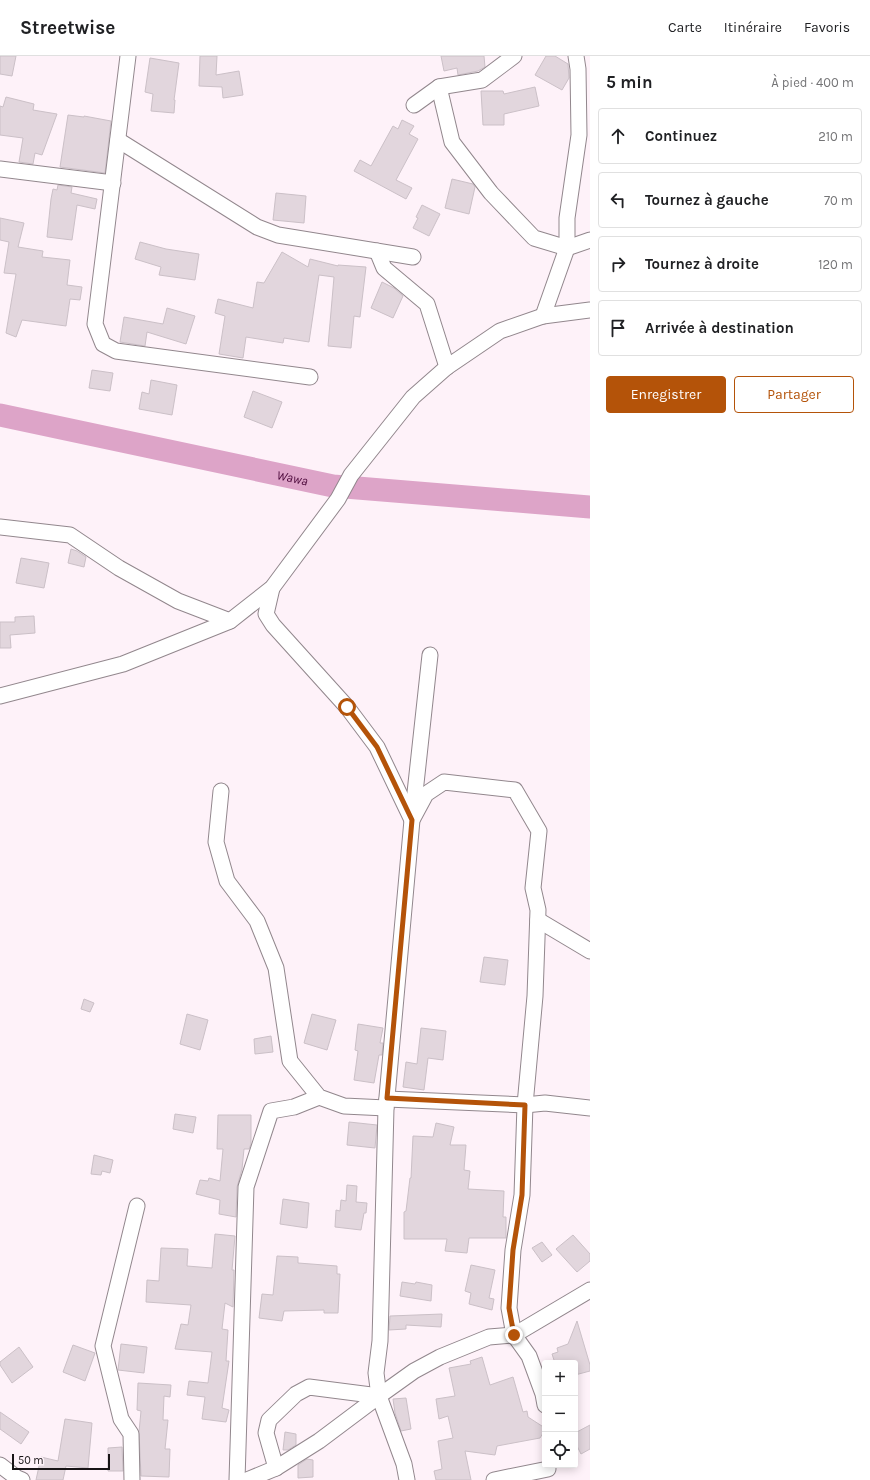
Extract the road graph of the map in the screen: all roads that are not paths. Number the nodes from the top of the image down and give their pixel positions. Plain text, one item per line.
1 (128, 56) edge
2 (514, 56) edge
3 (576, 56) edge
4 (439, 87) junction
5 (414, 105) dead end
6 (118, 140) junction
7 (0, 169) edge
8 (113, 183) junction
9 (590, 240) edge
10 (567, 248) junction
11 (377, 251) junction
12 (413, 257) dead end
13 (590, 310) edge
14 (543, 316) junction
15 (447, 367) junction
16 (310, 377) dead end
17 (0, 527) edge
18 (272, 588) junction
19 (230, 621) junction
20 (430, 655) dead end
21 (0, 696) edge
22 (221, 791) dead end
23 (412, 820) junction
24 (538, 920) junction
25 (590, 951) edge
26 (319, 1097) junction
27 (386, 1103) junction
28 (525, 1105) junction
29 (590, 1108) edge
30 (137, 1206) dead end
31 (590, 1290) edge
32 (514, 1335) junction
33 (379, 1396) junction
34 (543, 1396) edge
35 (0, 1464) edge
36 (276, 1468) junction
37 (548, 1471) edge
38 (256, 1478) edge
39 (18, 1479) edge
40 (132, 1480) edge
41 (237, 1480) edge
42 (407, 1480) edge
43 (494, 1480) edge

1 - 6 street
2 - 4 street
3 - 10 street
4 - 5 street
4 - 10 street
6 - 8 street
6 - 11 street
7 - 8 street
8 - 16 street
9 - 10 street
10 - 14 street
11 - 12 street
11 - 15 street
13 - 14 street
14 - 15 street
15 - 18 street
17 - 19 street
18 - 19 street
18 - 23 street
19 - 21 street
20 - 23 street
22 - 26 street
23 - 24 street
23 - 27 street
24 - 25 street
24 - 28 street
26 - 27 street
26 - 41 street
27 - 28 street
27 - 33 street
28 - 29 street
28 - 32 street
30 - 40 street
31 - 32 street
32 - 33 street
32 - 34 street
33 - 36 street
33 - 36 street
33 - 42 street
35 - 39 street
36 - 38 street
37 - 43 street

